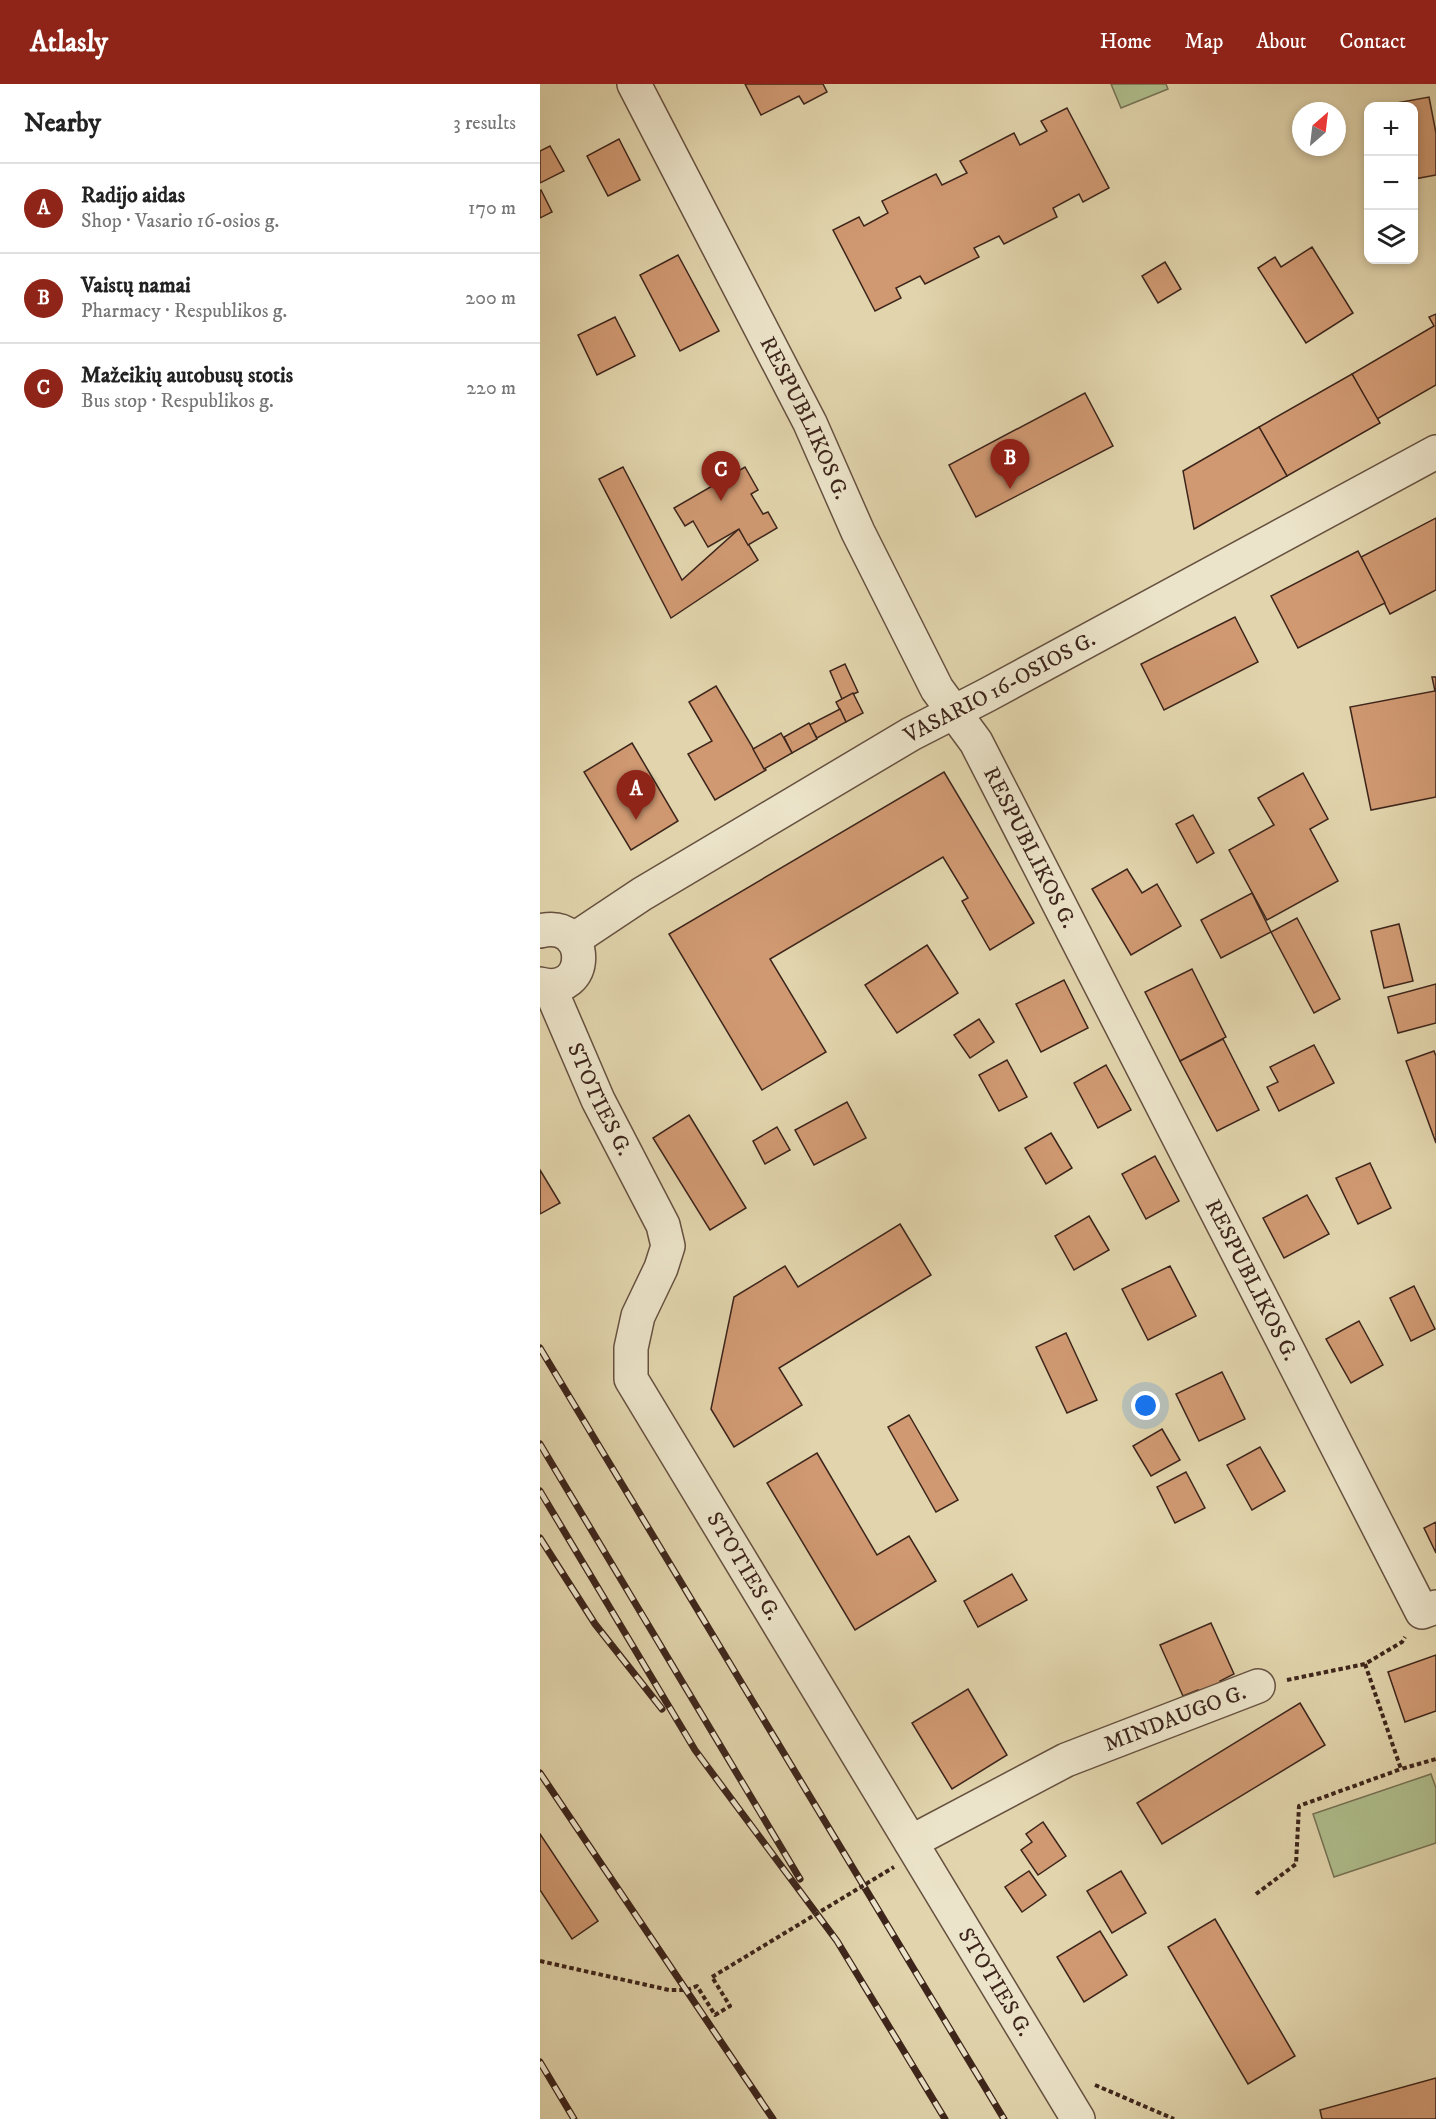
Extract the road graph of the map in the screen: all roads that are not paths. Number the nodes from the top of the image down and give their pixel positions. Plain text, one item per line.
1 (634, 84) edge
2 (1436, 452) edge
3 (954, 712) junction
4 (540, 932) edge
5 (573, 940) junction
6 (544, 985) edge
7 (1429, 1610) edge
8 (1258, 1686) road end
9 (902, 1854) junction
10 (1078, 2119) edge

1 - 3 street, RESPUBLIKOS G.
2 - 3 street, VASARIO 16-OSIOS G.
3 - 5 street, VASARIO 16-OSIOS G.
3 - 7 street, RESPUBLIKOS G.
4 - 5 street
5 - 6 street
6 - 9 street, STOTIES G.
8 - 9 street, MINDAUGO G.
9 - 10 street, STOTIES G.

